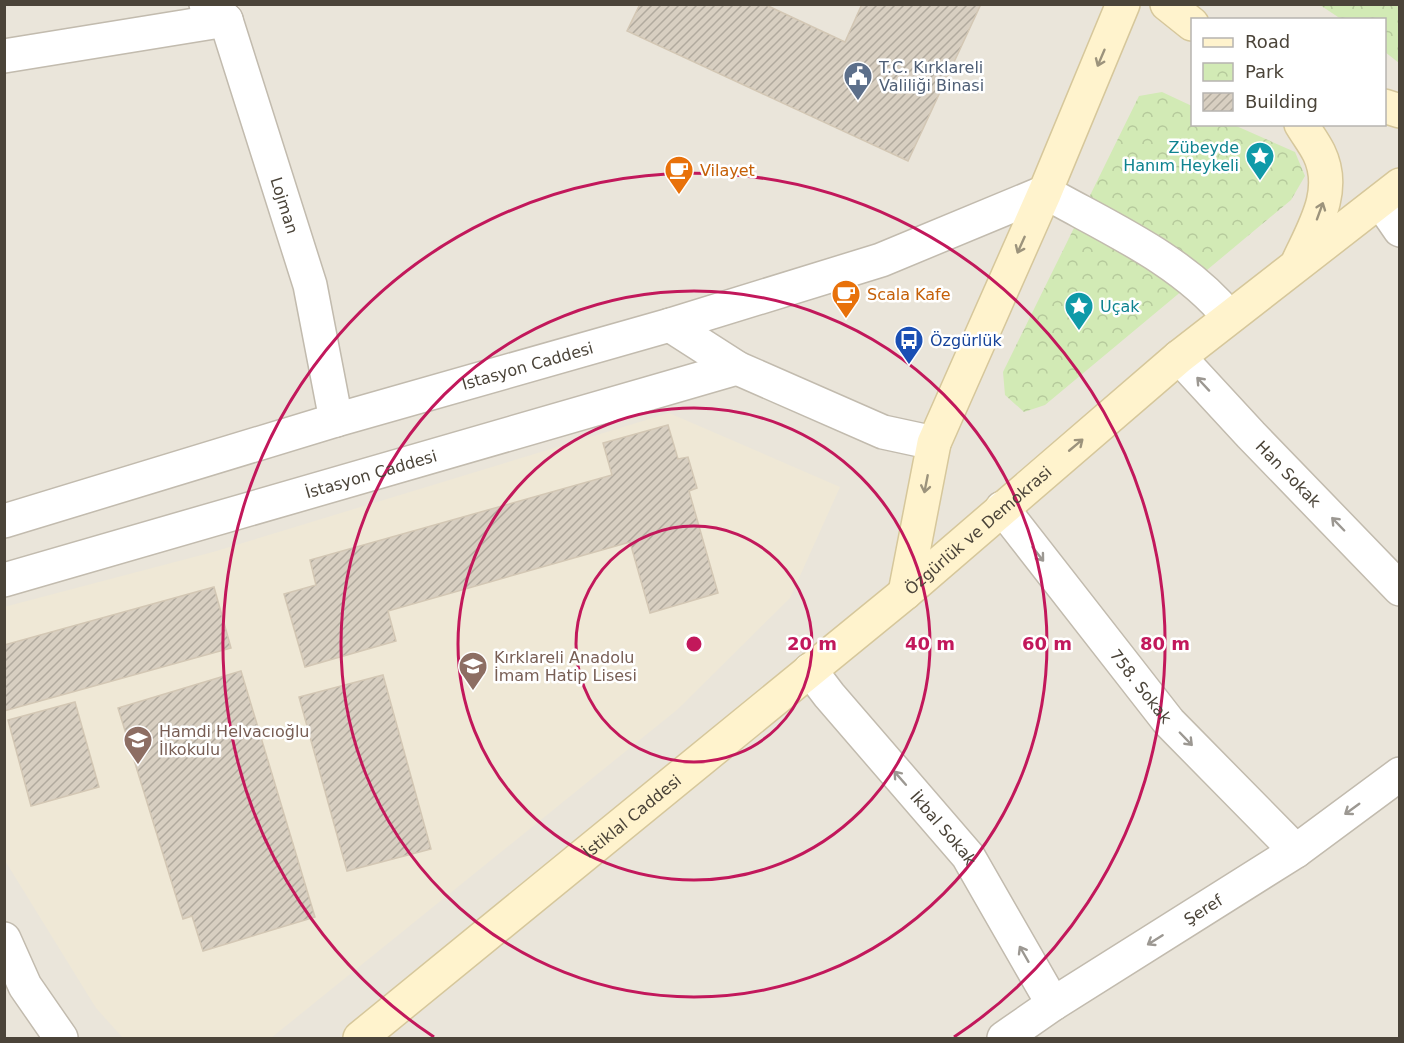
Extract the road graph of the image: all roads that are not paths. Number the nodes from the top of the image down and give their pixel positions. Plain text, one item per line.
1 (1123, 4) edge
2 (1167, 4) edge
3 (216, 12) edge
4 (1191, 23) edge
5 (4, 56) edge
6 (1302, 126) edge
7 (1045, 192) junction
8 (1390, 193) edge
9 (1400, 230) edge
10 (1297, 264) junction
11 (1228, 317) junction
12 (670, 325) junction
13 (1179, 357) junction
14 (737, 368) junction
15 (336, 420) junction
16 (934, 443) junction
17 (1002, 508) junction
18 (4, 521) edge
19 (4, 580) edge
20 (1400, 589) edge
21 (905, 593) junction
22 (810, 670) junction
23 (1400, 774) edge
24 (1296, 850) junction
25 (4, 939) edge
26 (1053, 1004) junction
27 (61, 1038) edge
28 (360, 1038) edge
29 (1004, 1038) edge

1 -> 7 street, Özgürlük ve Demokrasi
2 - 4 street
3 - 5 street
3 - 15 street, Lojman
10 -> 6 street
7 - 11 street
7 - 12 street, Istasyon Caddesi
7 -> 16 street, Özgürlük ve Demokrasi
8 - 9 street
8 - 10 street, Özgürlük ve Demokrasi
10 - 11 street, Özgürlük ve Demokrasi
11 - 13 street, Özgürlük ve Demokrasi
12 - 14 street
12 - 15 street, Istasyon Caddesi
17 -> 13 street, Özgürlük ve Demokrasi
20 -> 13 street, Han Sokak
14 - 16 street
14 - 19 street, İstasyon Caddesi
15 - 18 street, Istasyon Caddesi
16 -> 21 street, Özgürlük ve Demokrasi
17 - 21 street, Özgürlük ve Demokrasi
17 -> 24 street, 758. Sokak
21 - 22 street, İstiklal Caddesi
26 -> 22 street, İkbal Sokak
22 - 28 street, İstiklal Caddesi
23 -> 24 street, Şeref
24 -> 26 street, Şeref
25 - 27 street
26 - 29 street, Şeref

